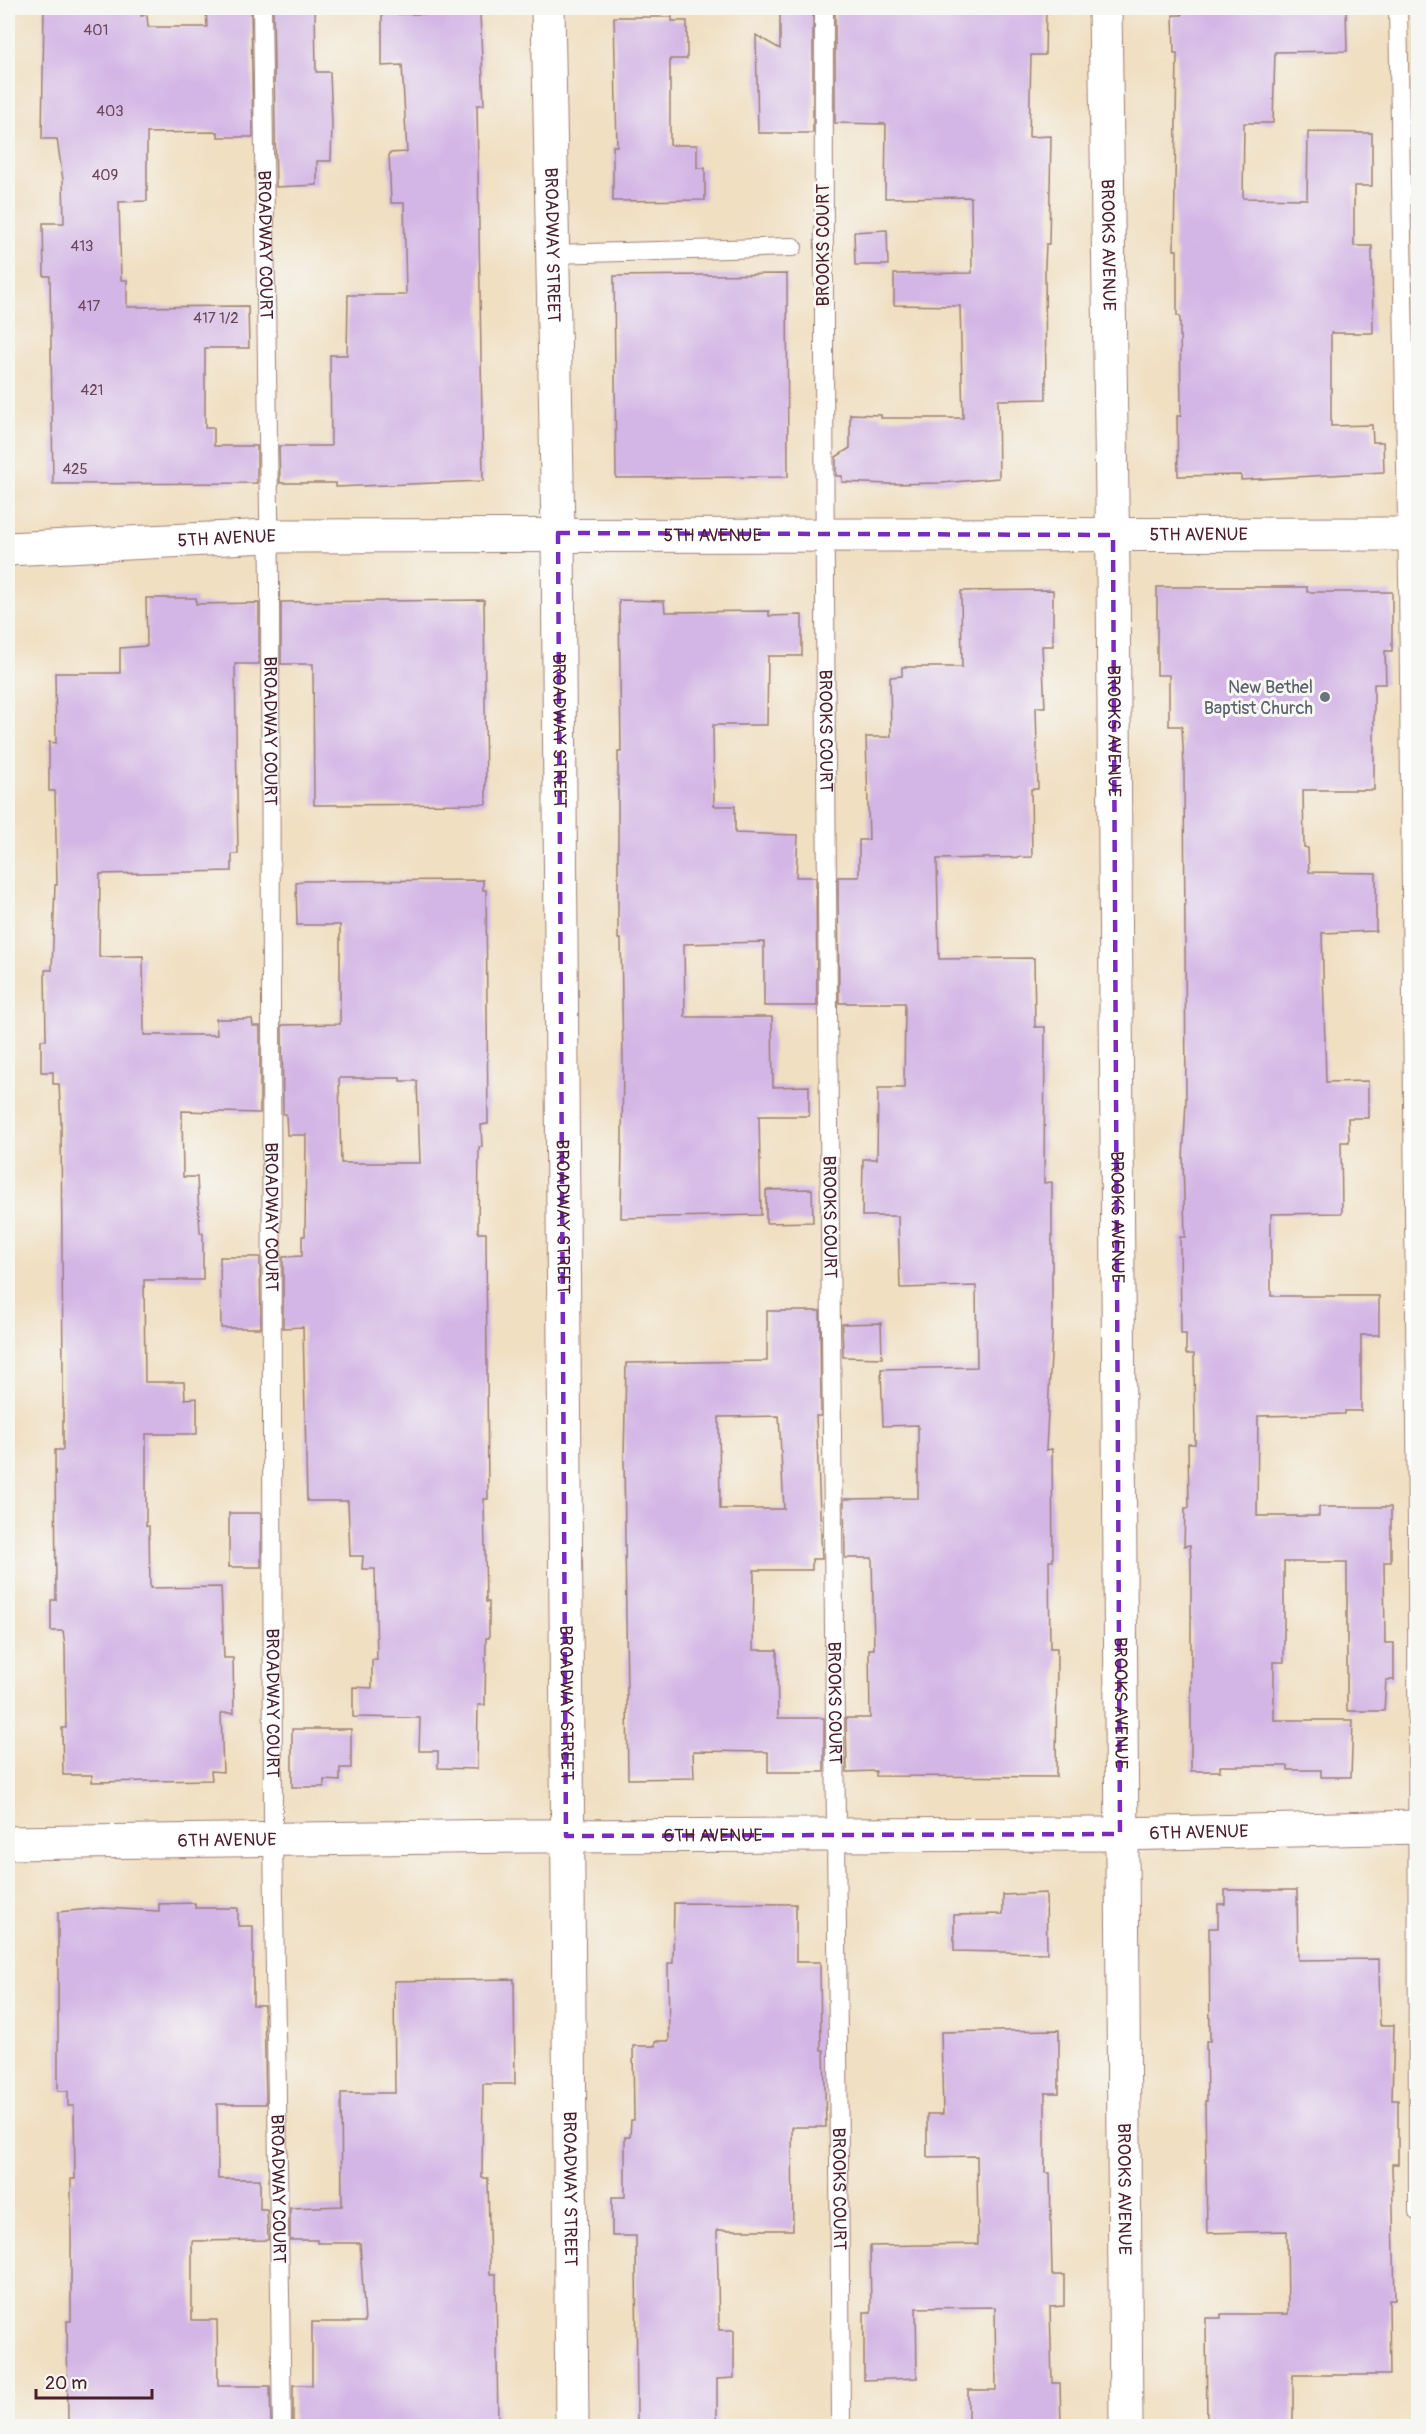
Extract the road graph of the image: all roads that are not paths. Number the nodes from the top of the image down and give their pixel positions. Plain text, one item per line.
1 (262, 8) edge
2 (548, 8) edge
3 (824, 8) edge
4 (1105, 8) edge
5 (1398, 8) edge
6 (793, 247) dead end
7 (552, 254) junction
8 (558, 533) junction
9 (822, 534) junction
10 (1413, 534) edge
11 (1113, 535) junction
12 (269, 536) junction
13 (8, 549) edge
14 (1414, 834) edge
15 (1418, 1525) edge
16 (1418, 1827) edge
17 (837, 1834) junction
18 (1120, 1834) junction
19 (566, 1836) junction
20 (273, 1839) junction
21 (8, 1844) edge
22 (1418, 2131) edge
23 (1419, 2212) edge
24 (282, 2427) edge
25 (572, 2427) edge
26 (841, 2427) edge
27 (1126, 2427) edge

1 - 12 lane, BROADWAY COURT
2 - 7 street, BROADWAY STREET
3 - 9 lane, BROOKS COURT
4 - 11 street, BROOKS AVENUE
5 - 10 lane
6 - 7 lane
7 - 8 street, BROADWAY STREET
8 - 9 street, 5TH AVENUE
8 - 12 street, 5TH AVENUE
8 - 19 street, BROADWAY STREET
9 - 11 street, 5TH AVENUE
9 - 17 lane, BROOKS COURT
10 - 11 street, 5TH AVENUE
10 - 14 lane
11 - 18 street, BROOKS AVENUE
12 - 13 street, 5TH AVENUE
12 - 20 lane, BROADWAY COURT
14 - 15 lane
15 - 16 lane
16 - 18 street, 6TH AVENUE
16 - 22 lane
17 - 18 street, 6TH AVENUE
17 - 19 street, 6TH AVENUE
17 - 26 lane, BROOKS COURT
18 - 27 street, BROOKS AVENUE
19 - 20 street, 6TH AVENUE
19 - 25 street, BROADWAY STREET
20 - 21 street, 6TH AVENUE
20 - 24 lane, BROADWAY COURT
22 - 23 lane

